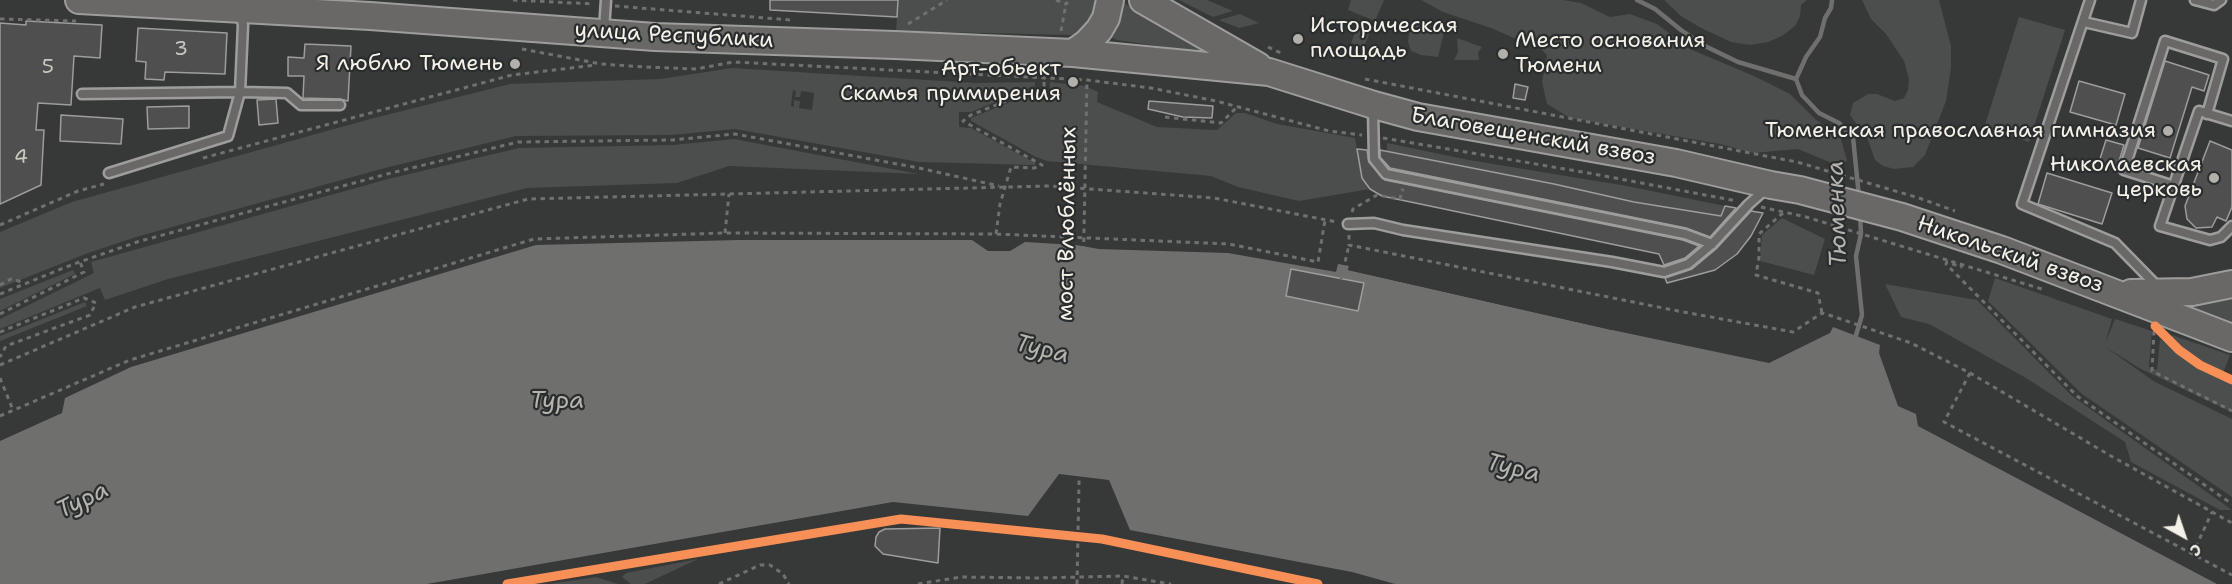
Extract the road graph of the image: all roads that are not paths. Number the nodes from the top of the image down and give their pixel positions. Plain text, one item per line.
1 (79, 0) edge
2 (1110, 0) edge
3 (1143, 0) edge
4 (2090, 0) edge
5 (2141, 0) edge
6 (2195, 0) edge
7 (2222, 0) edge
8 (605, 2) edge
9 (240, 9) junction
10 (2084, 22) junction
11 (604, 33) junction
12 (1067, 42) junction
13 (1275, 62) junction
14 (240, 92) junction
15 (82, 94) dead end
16 (340, 105) dead end
17 (1374, 105) junction
18 (2207, 114) junction
19 (2232, 121) edge
20 (109, 172) dead end
21 (1771, 185) junction
22 (2174, 186) junction
23 (1800, 190) joint
24 (1348, 224) road end
25 (2232, 226) edge
26 (1712, 244) junction
27 (2232, 284) edge
28 (2164, 293) junction
29 (2118, 294) junction
30 (2232, 338) edge

1 - 9 main road, улица Республики
2 - 12 main road
3 - 13 main road
4 - 10 lane
5 - 10 lane
6 - 7 lane
8 - 11 lane
9 - 11 main road, улица Республики
9 - 14 lane
10 - 28 lane
11 - 12 main road, улица Республики
12 - 13 main road, улица Республики
13 - 17 main road, Благовещенский взвоз
14 - 15 lane
14 - 16 lane
14 - 20 lane
17 - 21 main road, Благовещенский взвоз
17 - 26 lane
18 - 19 lane
18 - 22 lane
18 - 22 lane
21 - 23 main road, Благовещенский взвоз
21 - 26 lane
22 - 25 lane
23 - 29 main road, Никольский взвоз
24 - 26 lane
27 - 28 main road
28 - 29 main road
29 - 30 main road, Никольский взвоз

